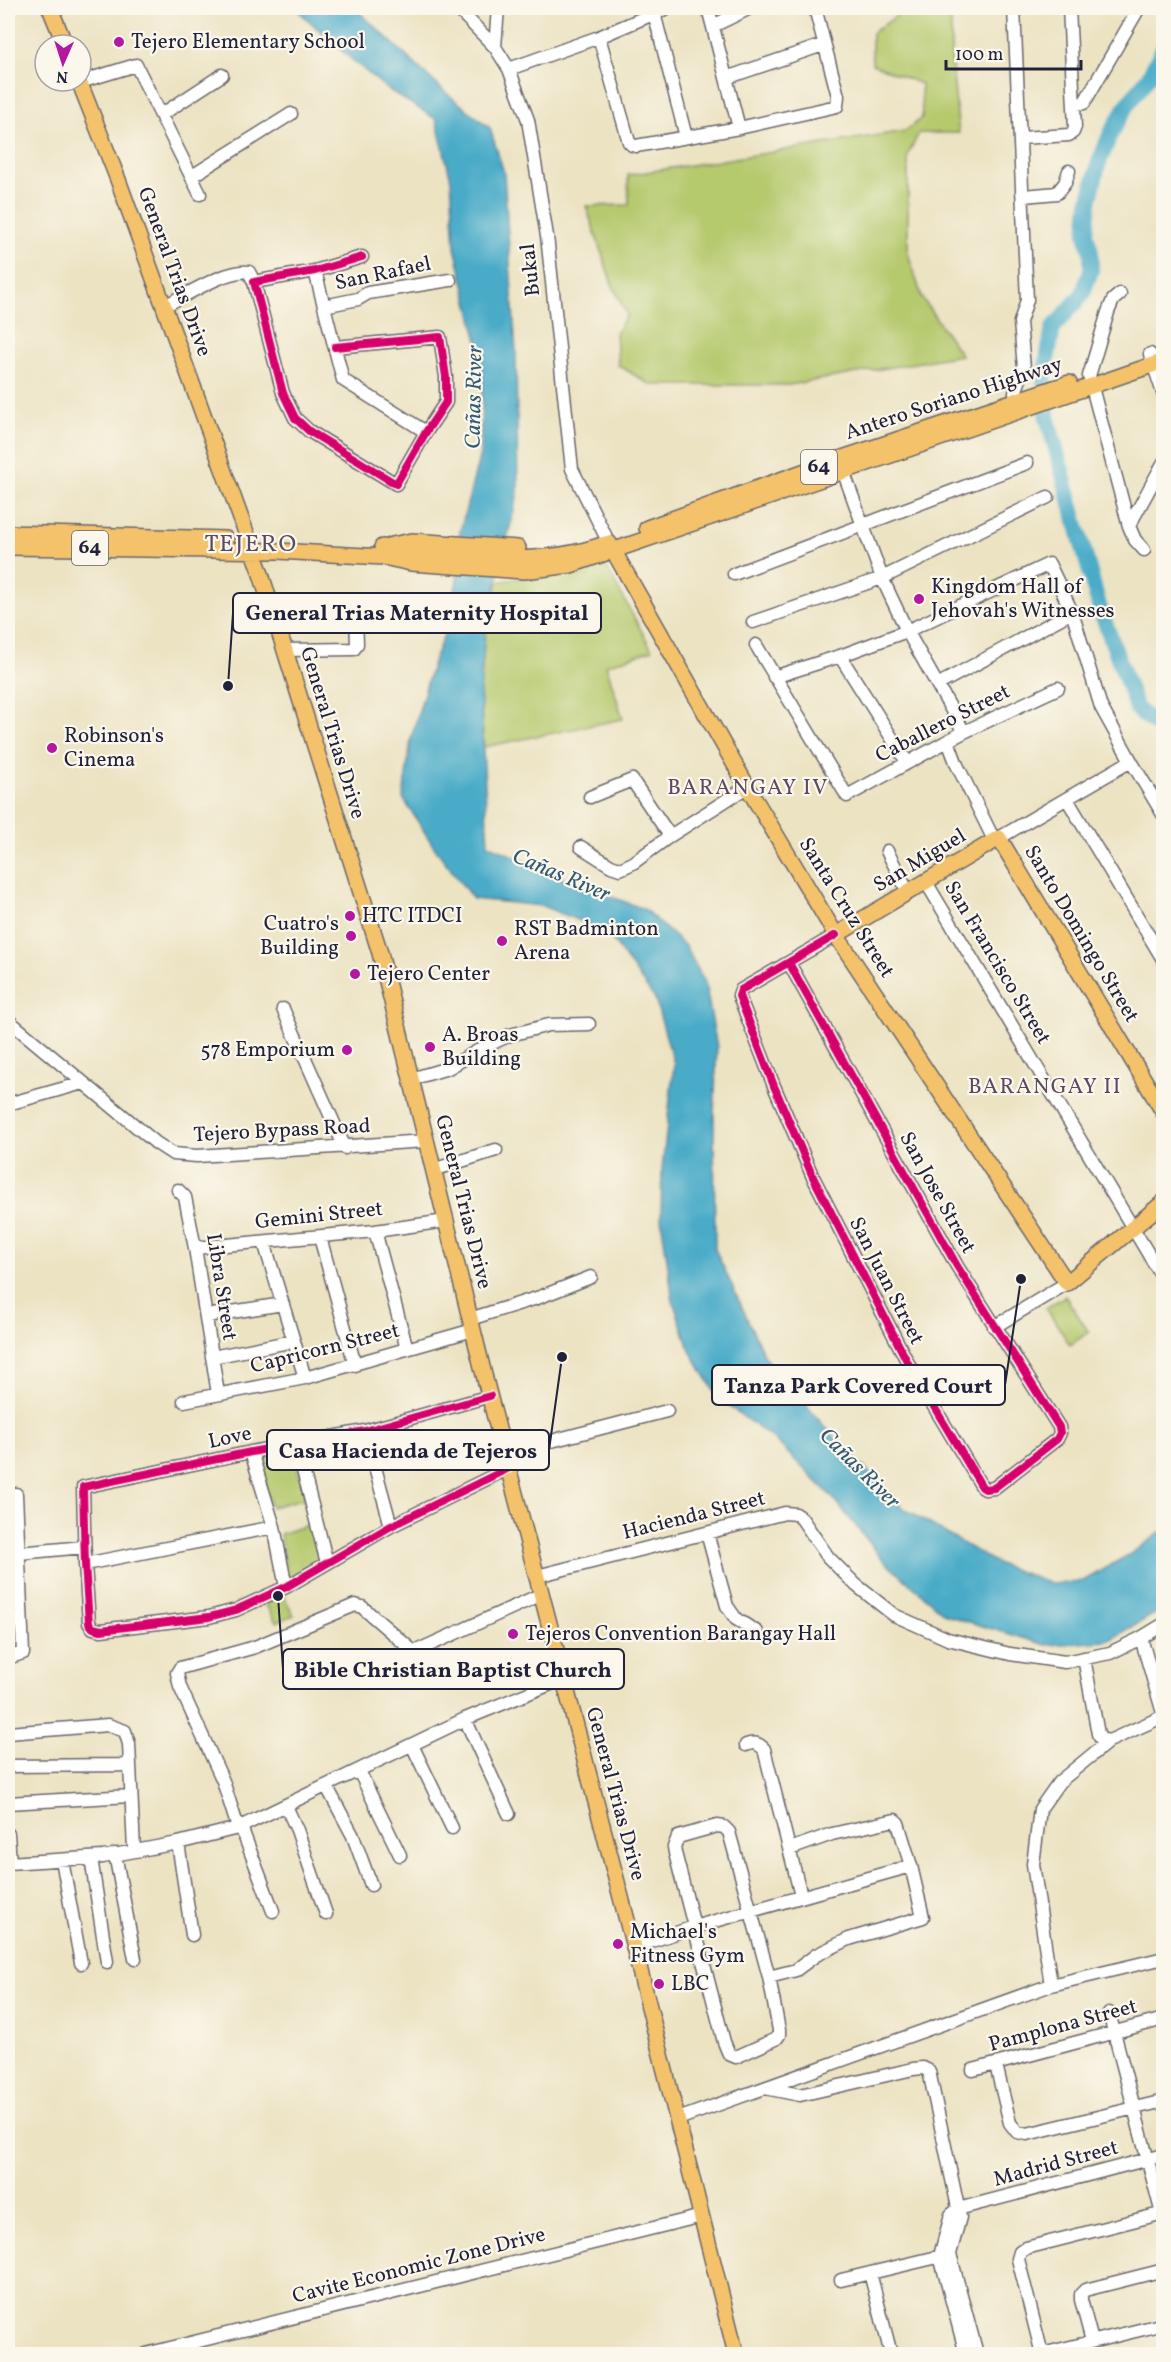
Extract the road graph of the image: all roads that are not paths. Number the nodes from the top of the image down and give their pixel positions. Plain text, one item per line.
1 (50, 8) edge
2 (457, 8) edge
3 (498, 8) edge
4 (667, 8) edge
5 (708, 8) edge
6 (750, 8) edge
7 (819, 8) edge
8 (1014, 8) edge
9 (1069, 8) edge
10 (1139, 8) edge
11 (654, 13) junction
12 (713, 26) junction
13 (60, 33) edge
14 (599, 37) junction
15 (823, 45) junction
16 (495, 47) junction
17 (509, 69) junction
18 (222, 75) dead end
19 (93, 78) edge
20 (726, 78) junction
21 (84, 93) edge
22 (1074, 104) junction
23 (291, 114) dead end
24 (161, 115) junction
25 (739, 128) junction
26 (686, 137) junction
27 (1021, 138) junction
28 (1069, 171) dead end
29 (192, 176) junction
30 (200, 194) dead end
31 (1024, 196) junction
32 (362, 257) dead end
33 (315, 271) junction
34 (450, 280) dead end
35 (254, 282) junction
36 (1120, 294) dead end
37 (164, 306) junction
38 (324, 306) junction
39 (335, 346) junction
40 (1157, 357) edge
41 (1090, 381) junction
42 (1164, 396) edge
43 (1025, 403) junction
44 (426, 432) junction
45 (1164, 462) edge
46 (1027, 463) dead end
47 (841, 465) junction
48 (1048, 497) dead end
49 (862, 526) junction
50 (1129, 526) junction
51 (8, 533) edge
52 (251, 545) junction
53 (8, 547) edge
54 (611, 547) junction
55 (1144, 550) dead end
56 (383, 552) junction
57 (525, 559) junction
58 (734, 574) dead end
59 (882, 578) junction
60 (1072, 612) junction
61 (276, 621) junction
62 (753, 622) dead end
63 (907, 631) junction
64 (756, 645) dead end
65 (284, 650) junction
66 (840, 656) junction
67 (774, 678) junction
68 (939, 684) junction
69 (1058, 688) dead end
70 (964, 732) junction
71 (948, 741) junction
72 (1131, 761) junction
73 (907, 762) junction
74 (747, 787) junction
75 (590, 797) dead end
76 (1067, 799) junction
77 (1164, 816) edge
78 (670, 836) junction
79 (997, 839) junction
80 (581, 847) dead end
81 (887, 851) dead end
82 (926, 882) junction
83 (908, 892) junction
84 (836, 935) junction
85 (1162, 956) edge
86 (789, 963) junction
87 (738, 993) joint
88 (283, 1010) dead end
89 (8, 1020) edge
90 (589, 1024) dead end
91 (411, 1079) junction
92 (83, 1083) junction
93 (8, 1104) edge
94 (1164, 1113) edge
95 (426, 1141) junction
96 (345, 1148) junction
97 (496, 1150) dead end
98 (434, 1170) junction
99 (178, 1190) dead end
100 (1164, 1202) edge
101 (446, 1221) junction
102 (1134, 1229) junction
103 (375, 1231) junction
104 (320, 1237) junction
105 (264, 1242) junction
106 (195, 1248) junction
107 (591, 1277) dead end
108 (1164, 1280) edge
109 (1067, 1283) junction
110 (283, 1304) junction
111 (206, 1316) junction
112 (472, 1325) junction
113 (994, 1328) junction
114 (294, 1341) junction
115 (407, 1349) junction
116 (212, 1357) junction
117 (355, 1365) junction
118 (304, 1378) junction
119 (218, 1394) junction
120 (490, 1396) junction
121 (184, 1401) dead end
122 (667, 1411) dead end
123 (365, 1431) junction
124 (1059, 1435) joint
125 (296, 1443) junction
126 (251, 1452) junction
127 (507, 1461) junction
128 (12, 1495) edge
129 (391, 1526) junction
130 (274, 1527) junction
131 (707, 1533) junction
132 (84, 1547) junction
133 (13, 1553) edge
134 (327, 1563) junction
135 (85, 1564) junction
136 (537, 1576) junction
137 (286, 1587) junction
138 (542, 1594) junction
139 (1164, 1624) edge
140 (757, 1632) dead end
141 (1141, 1638) junction
142 (8, 1658) edge
143 (1084, 1658) junction
144 (563, 1679) junction
145 (465, 1719) junction
146 (8, 1733) edge
147 (1109, 1741) junction
148 (412, 1745) junction
149 (746, 1745) dead end
150 (129, 1765) junction
151 (8, 1766) edge
152 (359, 1771) junction
153 (327, 1787) junction
154 (130, 1796) junction
155 (8, 1803) edge
156 (286, 1806) junction
157 (509, 1814) dead end
158 (239, 1827) junction
159 (452, 1828) dead end
160 (8, 1834) edge
161 (178, 1843) junction
162 (790, 1849) junction
163 (134, 1850) junction
164 (115, 1854) junction
165 (400, 1855) dead end
166 (91, 1858) junction
167 (62, 1860) junction
168 (9, 1863) edge
169 (911, 1866) junction
170 (371, 1885) dead end
171 (801, 1896) junction
172 (273, 1911) dead end
173 (751, 1911) junction
174 (326, 1914) dead end
175 (694, 1927) junction
176 (192, 1935) dead end
177 (634, 1947) junction
178 (1164, 1958) edge
179 (135, 1959) dead end
180 (107, 1962) dead end
181 (81, 1963) dead end
182 (769, 1977) junction
183 (1051, 1985) junction
184 (1109, 2013) dead end
185 (1164, 2019) edge
186 (1113, 2032) junction
187 (996, 2065) junction
188 (973, 2070) dead end
189 (765, 2088) junction
190 (1164, 2101) edge
191 (1134, 2110) junction
192 (678, 2120) junction
193 (1164, 2155) edge
194 (1148, 2160) junction
195 (958, 2209) junction
196 (1162, 2214) edge
197 (702, 2216) junction
198 (945, 2255) junction
199 (1164, 2270) edge
200 (870, 2273) junction
201 (841, 2280) dead end
202 (1164, 2324) edge
203 (1092, 2341) junction
204 (1042, 2354) edge
205 (146, 2355) edge
206 (736, 2355) edge
207 (891, 2355) edge
208 (966, 2355) edge
209 (977, 2355) edge

1 - 13 main road
2 - 16 street, Bukal
3 - 16 street
4 - 11 street
5 - 12 street
6 - 12 street
7 - 15 street
8 - 27 street
9 - 22 street
10 - 22 street
11 - 14 street
11 - 26 street
12 - 20 street
14 - 17 street
14 - 26 street
15 - 20 street
15 - 25 street
16 - 17 street, Bukal
17 - 54 street, Bukal
18 - 24 street
19 - 24 street
20 - 25 street
21 - 37 main road, General Trias Drive
22 - 27 street
23 - 29 street
24 - 29 street
25 - 26 street
27 - 31 street
28 - 31 street
29 - 30 street
31 - 43 street
32 - 33 street
33 - 35 street
33 - 38 street
34 - 38 street, San Rafael
35 - 37 street
35 - 44 street
36 - 41 street
37 - 52 main road, General Trias Drive
38 - 39 street
39 - 44 street
39 - 44 street
40 - 41 main road, Antero Soriano Highway / 64
40 - 42 street
41 - 43 main road, Antero Soriano Highway / 64
41 - 50 street
43 - 47 main road, Antero Soriano Highway / 64
45 - 50 street
46 - 49 street
47 - 49 street
47 - 54 main road, Antero Soriano Highway / 64
48 - 59 street
49 - 58 street
49 - 59 street
50 - 55 street
51 - 52 main road, Antero Soriano Highway / 64
52 - 53 main road, Antero Soriano Highway / 64
52 - 56 main road, Antero Soriano Highway / 64
52 - 61 main road, General Trias Drive
54 - 57 main road, Antero Soriano Highway / 64
54 - 74 main road, Santa Cruz Street
56 - 57 main road, Antero Soriano Highway / 64
56 - 57 main road, Antero Soriano Highway / 64
59 - 62 street
59 - 63 street
60 - 63 street
60 - 68 street
60 - 72 street
61 - 65 main road, General Trias Drive
61 - 65 street
63 - 66 street
63 - 68 street
64 - 67 street
65 - 91 main road, General Trias Drive
66 - 67 street
66 - 73 street
67 - 73 street, Caballero Street
68 - 70 street
69 - 70 street, Caballero Street
70 - 71 street, Caballero Street
71 - 73 street, Caballero Street
71 - 79 street
72 - 76 street
72 - 77 street
74 - 78 street
74 - 84 main road, Santa Cruz Street
75 - 78 street
76 - 79 street
76 - 85 street
78 - 80 street
79 - 82 main road, San Miguel
79 - 94 main road, Santo Domingo Street
81 - 83 street
82 - 83 main road, San Miguel
82 - 102 street, San Francisco Street
83 - 84 main road, San Miguel
84 - 86 street, San Miguel
84 - 109 main road, Santa Cruz Street
86 - 87 street, San Miguel
86 - 113 street, San Jose Street
87 - 124 street, San Juan Street
88 - 96 street
89 - 92 street, Tejero Bypass Road
90 - 91 street
91 - 95 main road, General Trias Drive
92 - 93 street
92 - 96 street, Tejero Bypass Road
95 - 96 street, Tejero Bypass Road
95 - 98 main road, General Trias Drive
97 - 98 street
98 - 101 main road, General Trias Drive
99 - 106 street, Libra Street
100 - 102 main road
101 - 103 street, Gemini Street
101 - 112 main road, General Trias Drive
102 - 108 street, San Francisco Street
102 - 109 main road
103 - 104 street, Gemini Street
103 - 115 street
104 - 105 street, Gemini Street
104 - 117 street
105 - 106 street, Gemini Street
105 - 110 street
106 - 111 street, Libra Street
107 - 112 street, Capricorn Street
109 - 113 street
110 - 111 street
110 - 114 street
111 - 116 street, Libra Street
112 - 115 street, Capricorn Street
112 - 120 main road, General Trias Drive
113 - 124 street, San Jose Street
114 - 116 street
114 - 118 street
115 - 117 street, Capricorn Street
116 - 119 street, Libra Street
117 - 118 street, Capricorn Street
118 - 119 street, Capricorn Street
119 - 121 street, Capricorn Street
120 - 123 street, Love
120 - 127 main road, General Trias Drive
122 - 127 street
123 - 125 street, Love
123 - 129 street
125 - 126 street, Love
125 - 134 street
126 - 130 street
126 - 132 street, Love
127 - 129 street
127 - 136 main road, General Trias Drive
128 - 133 street
129 - 134 street
130 - 135 street
130 - 137 street
131 - 136 street, Hacienda Street
131 - 140 street
131 - 143 street, Hacienda Street
132 - 133 street
132 - 135 street
133 - 142 street
134 - 137 street
135 - 137 street
136 - 138 main road, General Trias Drive
138 - 144 main road, General Trias Drive
138 - 158 street
139 - 141 street, Hacienda Street
141 - 143 street, Hacienda Street
141 - 147 street
143 - 147 street
144 - 145 street
144 - 177 main road, General Trias Drive
145 - 148 street
145 - 157 street
146 - 150 street
147 - 183 street
148 - 152 street
148 - 159 street
149 - 162 street
150 - 151 street
150 - 154 street
152 - 153 street
152 - 165 street
153 - 156 street
153 - 170 street
154 - 155 street
154 - 163 street
156 - 158 street
156 - 174 street
158 - 161 street
158 - 172 street
160 - 168 street
161 - 163 street
161 - 176 street
162 - 169 street
162 - 171 street
163 - 164 street
164 - 166 street
164 - 179 street
166 - 167 street
166 - 180 street
167 - 168 street
167 - 181 street
169 - 171 street
169 - 182 street
171 - 173 street
173 - 175 street
173 - 175 street
173 - 182 street
175 - 177 street
175 - 182 street
177 - 192 main road, General Trias Drive
178 - 183 street
183 - 189 street
184 - 186 street
185 - 186 street, Pamplona Street
186 - 187 street, Pamplona Street
186 - 191 street
187 - 188 street, Pamplona Street
187 - 191 street
189 - 192 street
189 - 195 street
190 - 191 street
191 - 194 street
192 - 197 main road, General Trias Drive
193 - 194 street, Madrid Street
194 - 195 street, Madrid Street
194 - 196 street
195 - 198 street
196 - 204 street
197 - 205 street, Cavite Economic Zone Drive
197 - 206 main road, General Trias Drive
198 - 200 street
198 - 208 street
198 - 209 street
199 - 203 street
200 - 201 street
200 - 207 street
202 - 203 street
203 - 204 street

